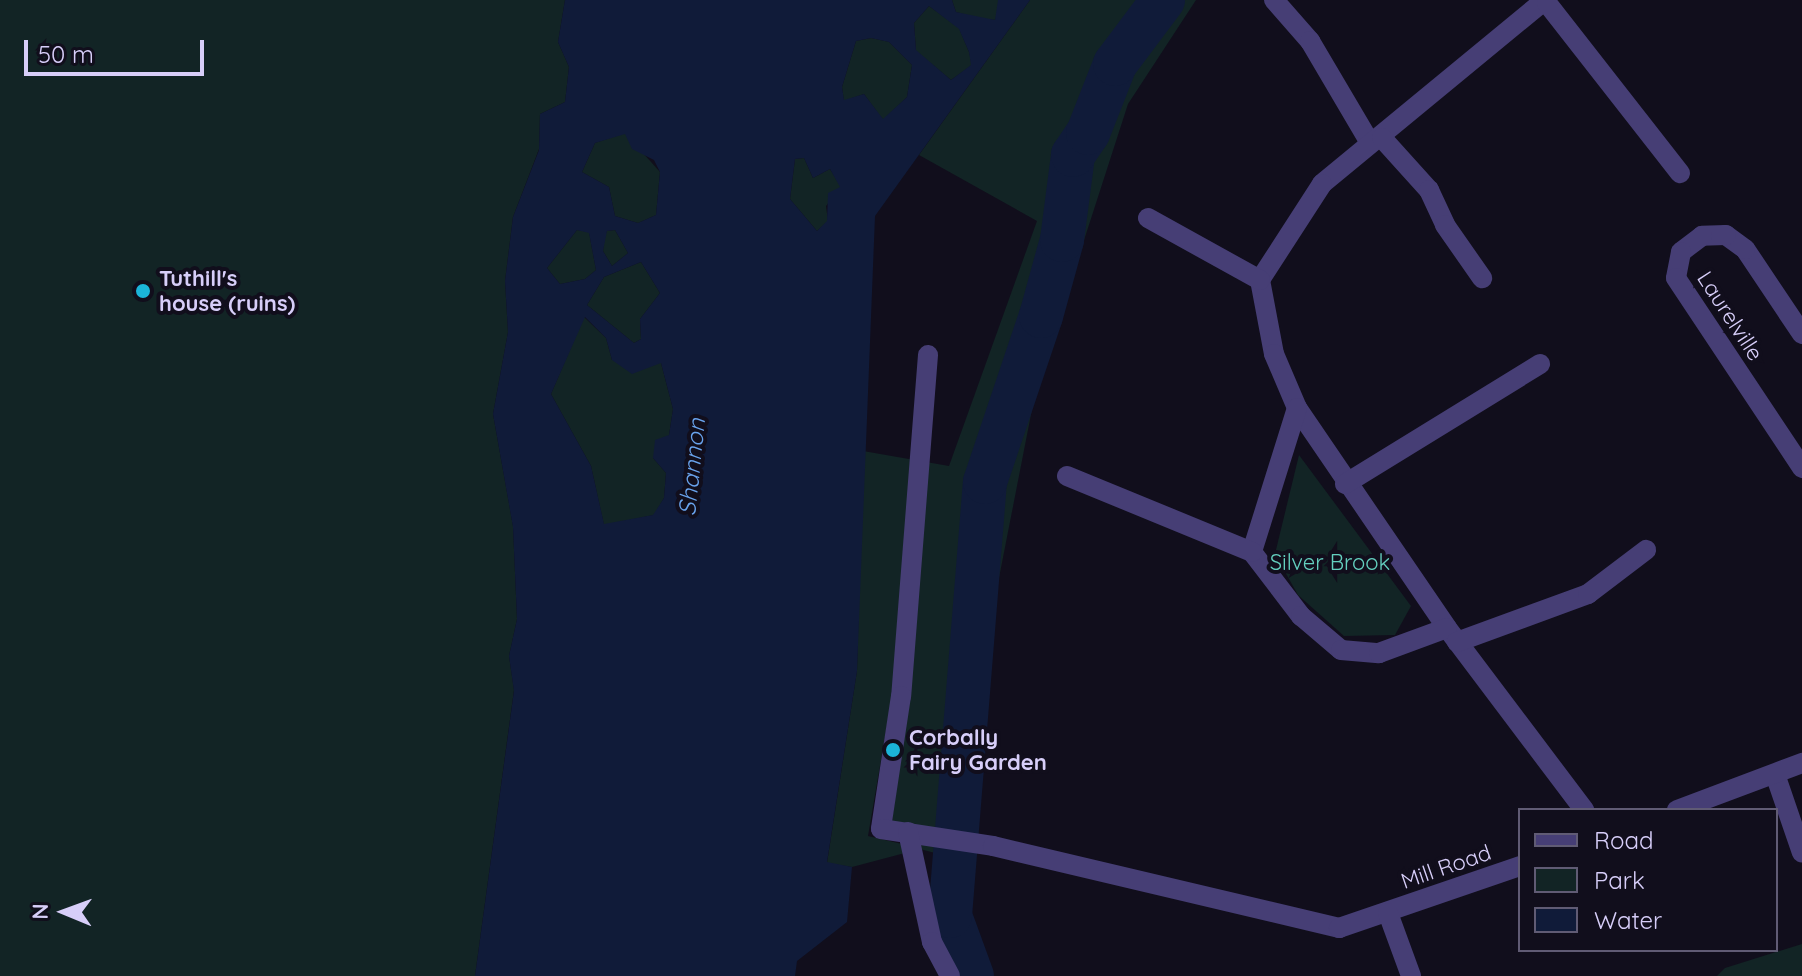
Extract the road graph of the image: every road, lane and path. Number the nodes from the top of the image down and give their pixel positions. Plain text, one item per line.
1 (1274, 0) edge
2 (1546, 2) edge
3 (1376, 139) junction
4 (1680, 173) dead end
5 (1148, 218) dead end
6 (1482, 278) dead end
7 (1260, 280) junction
8 (1802, 334) edge
9 (928, 355) dead end
10 (1540, 364) dead end
11 (1297, 408) junction
12 (1802, 468) edge
13 (1067, 476) dead end
14 (1345, 484) junction
15 (1646, 550) dead end
16 (1252, 552) junction
17 (1452, 635) junction
18 (1802, 763) edge
19 (1775, 774) junction
20 (1582, 808) edge
21 (1682, 808) edge
22 (908, 832) junction
23 (1802, 853) edge
24 (1518, 867) edge
25 (1388, 913) junction
26 (950, 976) edge
27 (1411, 976) edge

1 - 3 street
2 - 3 street
2 - 4 street
3 - 6 street
3 - 7 street
5 - 7 street
7 - 11 street
8 - 12 street, Laurelville
9 - 22 street
10 - 14 street
11 - 14 street
11 - 16 street
13 - 16 street
14 - 17 street
15 - 17 street
16 - 17 street
17 - 20 street
18 - 19 street
19 - 21 street
19 - 23 street
22 - 25 street, Mill Road
22 - 26 street
24 - 25 street, Mill Road
25 - 27 street

